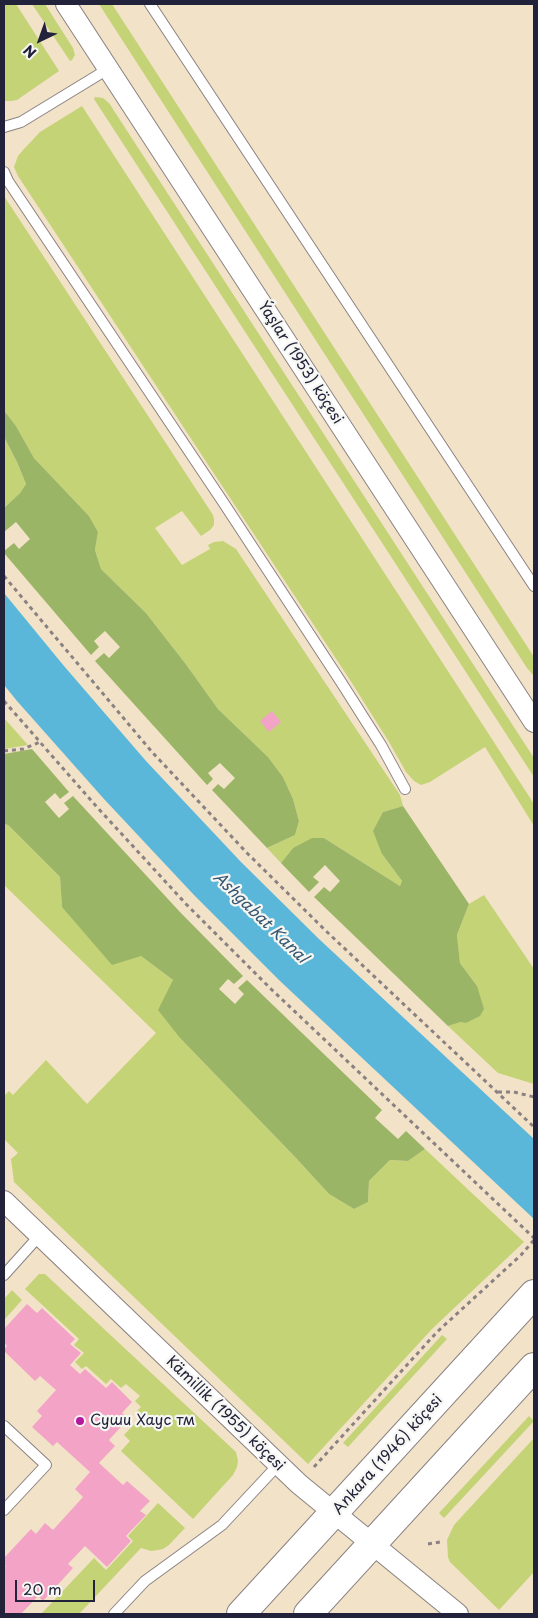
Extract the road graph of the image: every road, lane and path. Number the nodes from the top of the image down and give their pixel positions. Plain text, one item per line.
1 (66, 4) edge
2 (150, 4) edge
3 (108, 69) junction
4 (4, 127) edge
5 (4, 172) edge
6 (4, 576) edge
7 (534, 586) edge
8 (4, 701) edge
9 (532, 714) edge
10 (40, 742) junction
11 (4, 752) edge
12 (405, 789) dead end
13 (497, 1092) junction
14 (534, 1097) edge
15 (534, 1127) edge
16 (4, 1201) edge
17 (40, 1235) junction
18 (534, 1239) edge
19 (4, 1274) edge
20 (534, 1294) edge
21 (534, 1368) edge
22 (4, 1426) edge
23 (278, 1465) junction
24 (313, 1468) dead end
25 (4, 1510) edge
26 (334, 1513) junction
27 (440, 1542) dead end
28 (428, 1544) dead end
29 (373, 1545) junction
30 (114, 1614) edge
31 (241, 1614) edge
32 (308, 1614) edge
33 (456, 1614) edge

1 - 3 street, Ýaşlar (1953) köçesi
2 - 7 lane
3 - 4 lane
3 - 9 street, Ýaşlar (1953) köçesi
5 - 12 lane
6 - 13 path
8 - 10 path
10 - 11 path
10 - 18 path
13 - 14 path
13 - 15 path
16 - 17 street, Kämillik (1955) köçesi
17 - 19 lane
17 - 23 street, Kämillik (1955) köçesi
18 - 24 path
20 - 26 main road, Ankara (1946) köçesi
21 - 29 main road
22 - 25 lane
23 - 26 street, Kämillik (1955) köçesi
23 - 30 lane
26 - 29 street, Kämillik (1955) köçesi
26 - 31 main road, Ankara (1946) köçesi
27 - 28 path
29 - 32 main road
29 - 33 street, Kämillik (1955) köçesi

